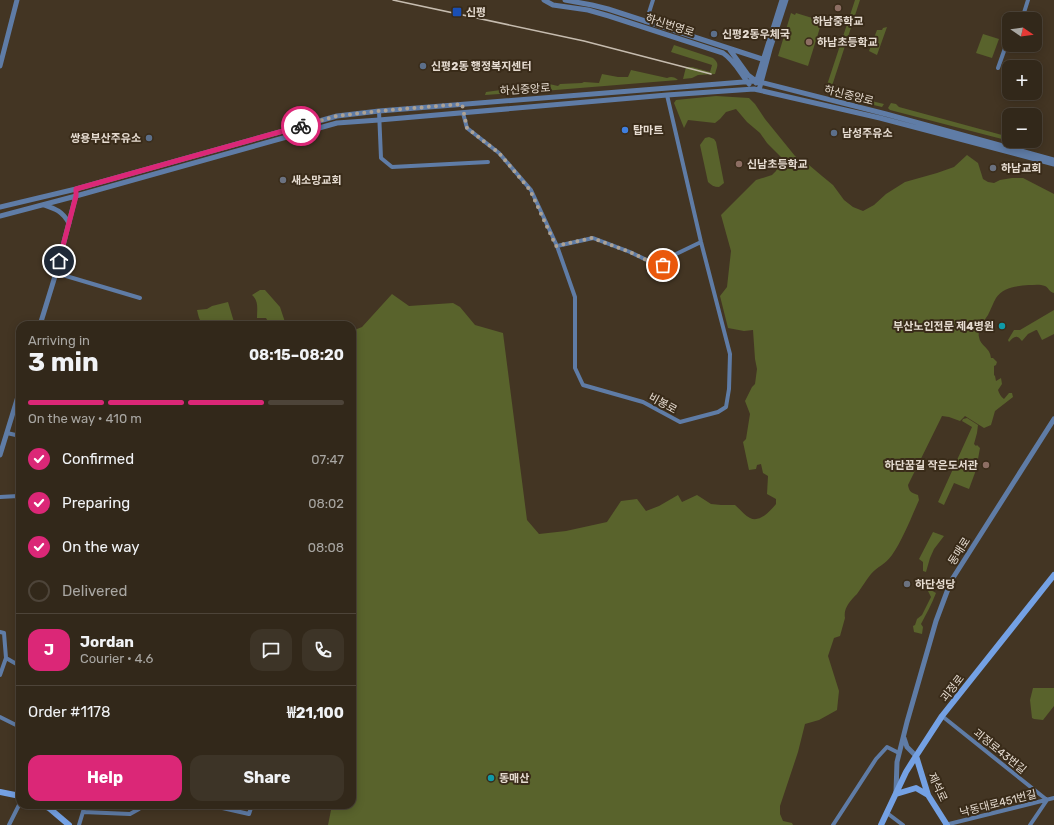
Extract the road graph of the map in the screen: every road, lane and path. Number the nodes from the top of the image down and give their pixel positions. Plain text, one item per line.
1 (16, 0) edge
2 (544, 0) edge
3 (565, 0) edge
4 (653, 0) edge
5 (782, 0) edge
6 (786, 0) edge
7 (1028, 0) edge
8 (1024, 12) edge
9 (645, 24) junction
10 (727, 48) junction
11 (1004, 52) edge
12 (762, 59) junction
13 (0, 66) edge
14 (998, 68) dead end
15 (748, 82) junction
16 (759, 82) junction
17 (666, 89) junction
18 (757, 90) junction
19 (803, 94) junction
20 (667, 95) junction
21 (801, 100) junction
22 (820, 101) junction
23 (462, 104) junction
24 (379, 111) junction
25 (463, 113) junction
26 (337, 116) junction
27 (379, 120) junction
28 (337, 123) junction
29 (1018, 152) junction
30 (1054, 160) edge
31 (488, 162) dead end
32 (1054, 164) edge
33 (76, 189) junction
34 (76, 196) junction
35 (43, 205) junction
36 (0, 207) edge
37 (0, 216) edge
38 (69, 223) junction
39 (701, 242) junction
40 (556, 246) junction
41 (56, 273) junction
42 (140, 298) dead end
43 (41, 321) edge
44 (16, 403) edge
45 (1054, 419) edge
46 (7, 433) junction
47 (16, 435) edge
48 (0, 455) edge
49 (16, 496) edge
50 (0, 497) edge
51 (1054, 575) edge
52 (2, 633) edge
53 (6, 658) junction
54 (16, 664) edge
55 (0, 675) edge
56 (942, 716) junction
57 (0, 717) edge
58 (16, 725) edge
59 (904, 737) junction
60 (899, 753) junction
61 (916, 756) junction
62 (0, 792) edge
63 (896, 794) junction
64 (16, 795) edge
65 (928, 795) junction
66 (1054, 798) edge
67 (1047, 800) junction
68 (17, 809) edge
69 (51, 809) edge
70 (84, 809) edge
71 (139, 809) edge
72 (227, 809) edge
73 (251, 809) edge
74 (83, 812) junction
75 (887, 813) junction
76 (9, 825) edge
77 (69, 825) edge
78 (80, 825) edge
79 (833, 825) edge
80 (881, 825) edge
81 (903, 825) edge
82 (946, 825) edge
83 (1030, 825) edge

1 - 13 street
2 - 9 street, 하신번영로
3 - 9 street, 하신번영로
4 - 9 street
5 - 12 street
6 - 16 street
7 - 8 street
9 - 10 street, 하신번영로
9 - 15 street, 하신번영로
10 - 12 street, 하신번영로
10 - 16 street
11 - 14 street
12 - 16 street
15 - 16 street, 하신중앙로
15 - 17 street, 하신중앙로
15 - 18 street, 하신번영로
16 - 18 street
16 - 19 street, 하신중앙로
17 - 20 street
17 - 23 street, 하신중앙로
18 - 20 street, 하신중앙로
18 - 21 street, 하신중앙로
19 - 21 street
19 - 22 street, 하신중앙로
20 - 25 street, 하신중앙로
20 - 39 street, 비봉로
21 - 22 street, 하신중앙로
22 - 29 street, 하신중앙로
23 - 24 street, 하신중앙로
23 - 25 street
24 - 26 street, 하신중앙로
24 - 27 street
25 - 27 street, 하신중앙로
25 - 40 street, 비봉로
26 - 28 street
26 - 33 street, 하신중앙로
27 - 28 street, 하신중앙로
27 - 31 street
28 - 34 street, 하신중앙로
29 - 30 street, 하신중앙로
29 - 32 street, 하신중앙로
33 - 34 street
33 - 36 street, 하신중앙로
34 - 35 street, 하신중앙로
34 - 38 street
35 - 37 street, 하신중앙로
35 - 38 street
38 - 41 street
39 - 40 street
39 - 40 street, 비봉로
41 - 42 street
41 - 43 street
44 - 46 street
45 - 59 street, 동매로
46 - 47 street
46 - 48 street
49 - 50 street
51 - 56 main road, 괴정로
52 - 53 street
53 - 54 street
53 - 55 street
56 - 61 main road, 괴정로
56 - 67 street, 괴정로43번길
57 - 58 street
59 - 60 street, 동매로
59 - 61 street
60 - 63 street, 동매로
60 - 79 street
61 - 63 main road, 괴정로
61 - 65 main road, 제석로
62 - 64 main road
63 - 65 main road
63 - 75 main road, 괴정로
65 - 82 main road, 제석로
66 - 67 street, 낙동대로451번길
67 - 82 street, 낙동대로451번길
67 - 83 street
68 - 76 street
69 - 77 main road
70 - 74 street
71 - 74 street
72 - 73 street
74 - 78 street
75 - 80 main road, 괴정로
75 - 81 street

